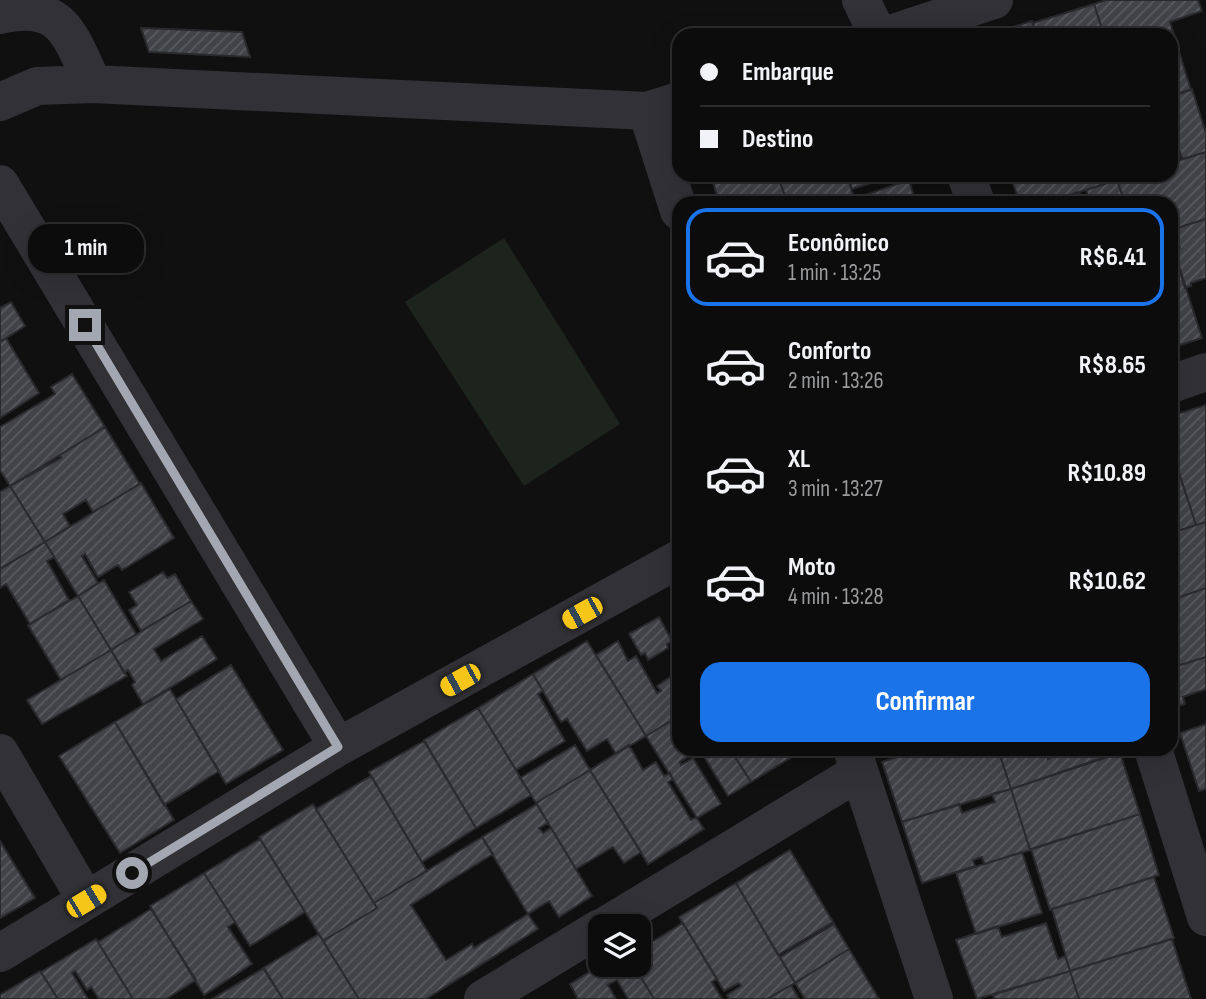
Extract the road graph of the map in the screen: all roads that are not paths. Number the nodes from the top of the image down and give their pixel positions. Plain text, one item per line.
1 (861, 0) edge
2 (994, 0) edge
3 (0, 15) edge
4 (875, 28) edge
5 (918, 28) edge
6 (93, 84) junction
7 (0, 102) edge
8 (663, 106) edge
9 (672, 165) edge
10 (0, 184) edge
11 (1206, 372) edge
12 (1178, 382) edge
13 (672, 563) edge
14 (338, 747) junction
15 (0, 753) edge
16 (1155, 756) edge
17 (855, 761) edge
18 (86, 901) junction
19 (622, 914) edge
20 (1206, 917) edge
21 (588, 935) edge
22 (0, 953) edge
23 (483, 999) edge
24 (934, 999) edge

1 - 4 street
2 - 5 street
3 - 6 street
6 - 7 street
6 - 8 street
8 - 9 street
10 - 14 street
11 - 12 street
13 - 14 street
14 - 18 street
15 - 18 street
16 - 20 street
17 - 19 street
17 - 24 street
18 - 22 street
21 - 23 street

